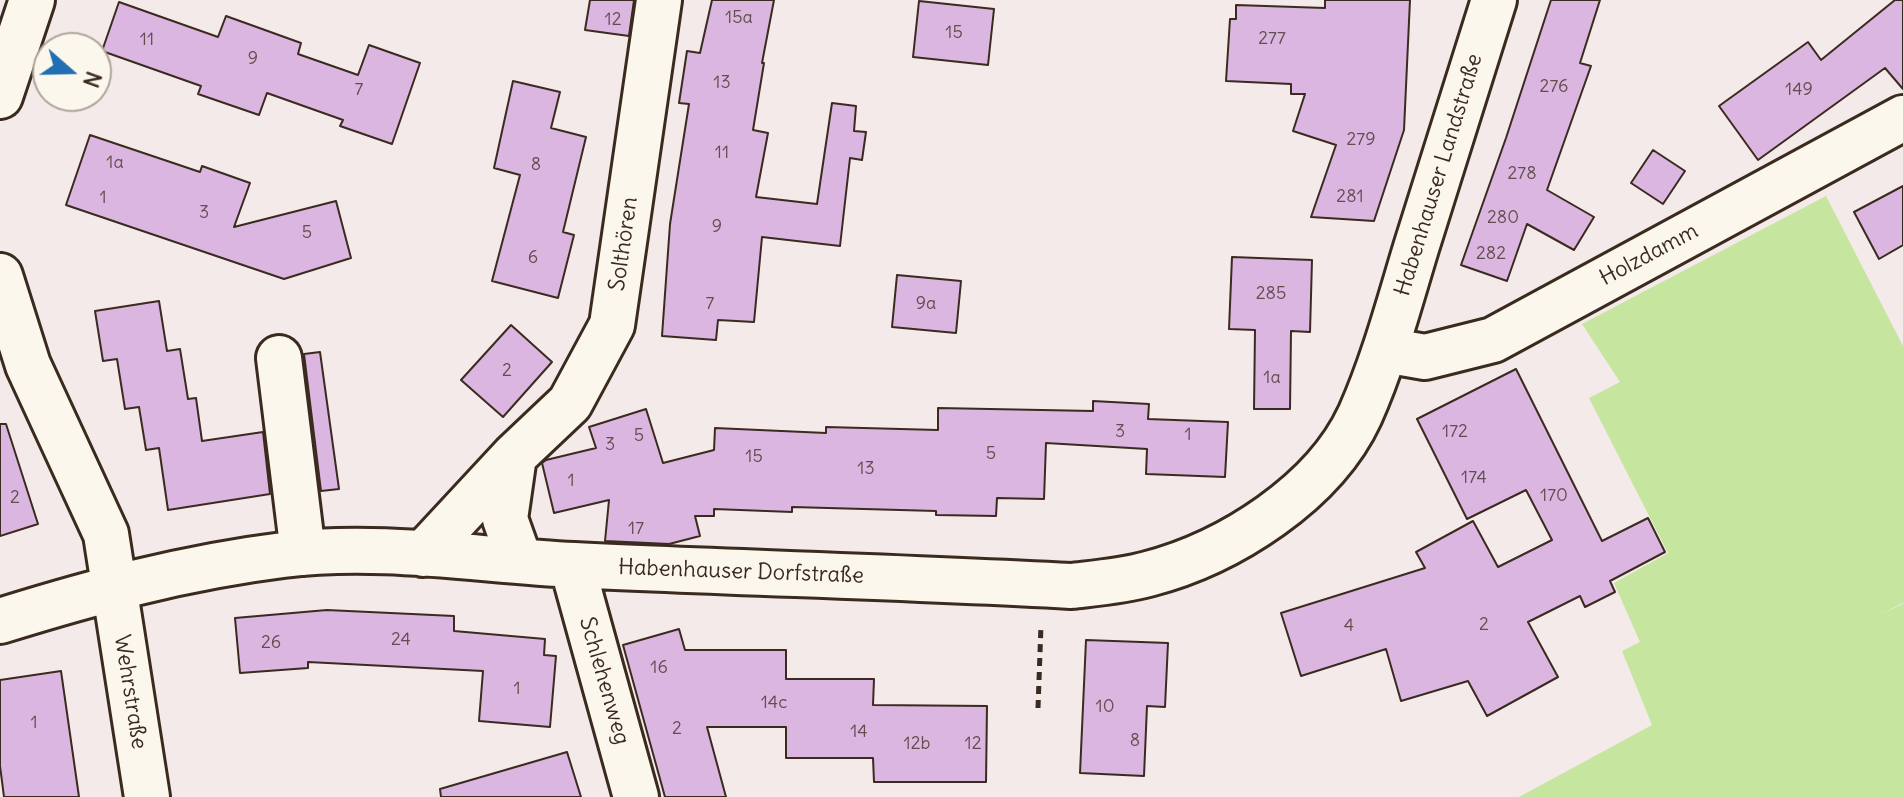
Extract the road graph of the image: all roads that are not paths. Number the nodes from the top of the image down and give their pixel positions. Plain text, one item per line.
1 (32, 0) edge
2 (659, 0) edge
3 (1494, 0) edge
4 (0, 96) edge
5 (1903, 118) edge
6 (0, 276) edge
7 (1385, 350) junction
8 (279, 358) dead end
9 (514, 456) junction
10 (303, 553) junction
11 (423, 554) junction
12 (520, 561) junction
13 (572, 565) junction
14 (113, 587) junction
15 (0, 621) edge
16 (147, 797) edge
17 (636, 797) edge

1 - 4 street
2 - 9 street, Solthören
3 - 7 street, Habenhauser Landstraße
5 - 7 street, Holzdamm
6 - 14 street, Wehrstraße
7 - 13 street, Habenhauser Dorfstraße
8 - 10 street
9 - 11 street, Solthören
9 - 12 street
10 - 11 street, Habenhauser Dorfstraße
10 - 14 street, Habenhauser Dorfstraße
11 - 12 street, Habenhauser Dorfstraße
12 - 13 street, Habenhauser Dorfstraße
13 - 17 street, Schlehenweg
14 - 15 street, Habenhauser Dorfstraße
14 - 16 street, Wehrstraße

